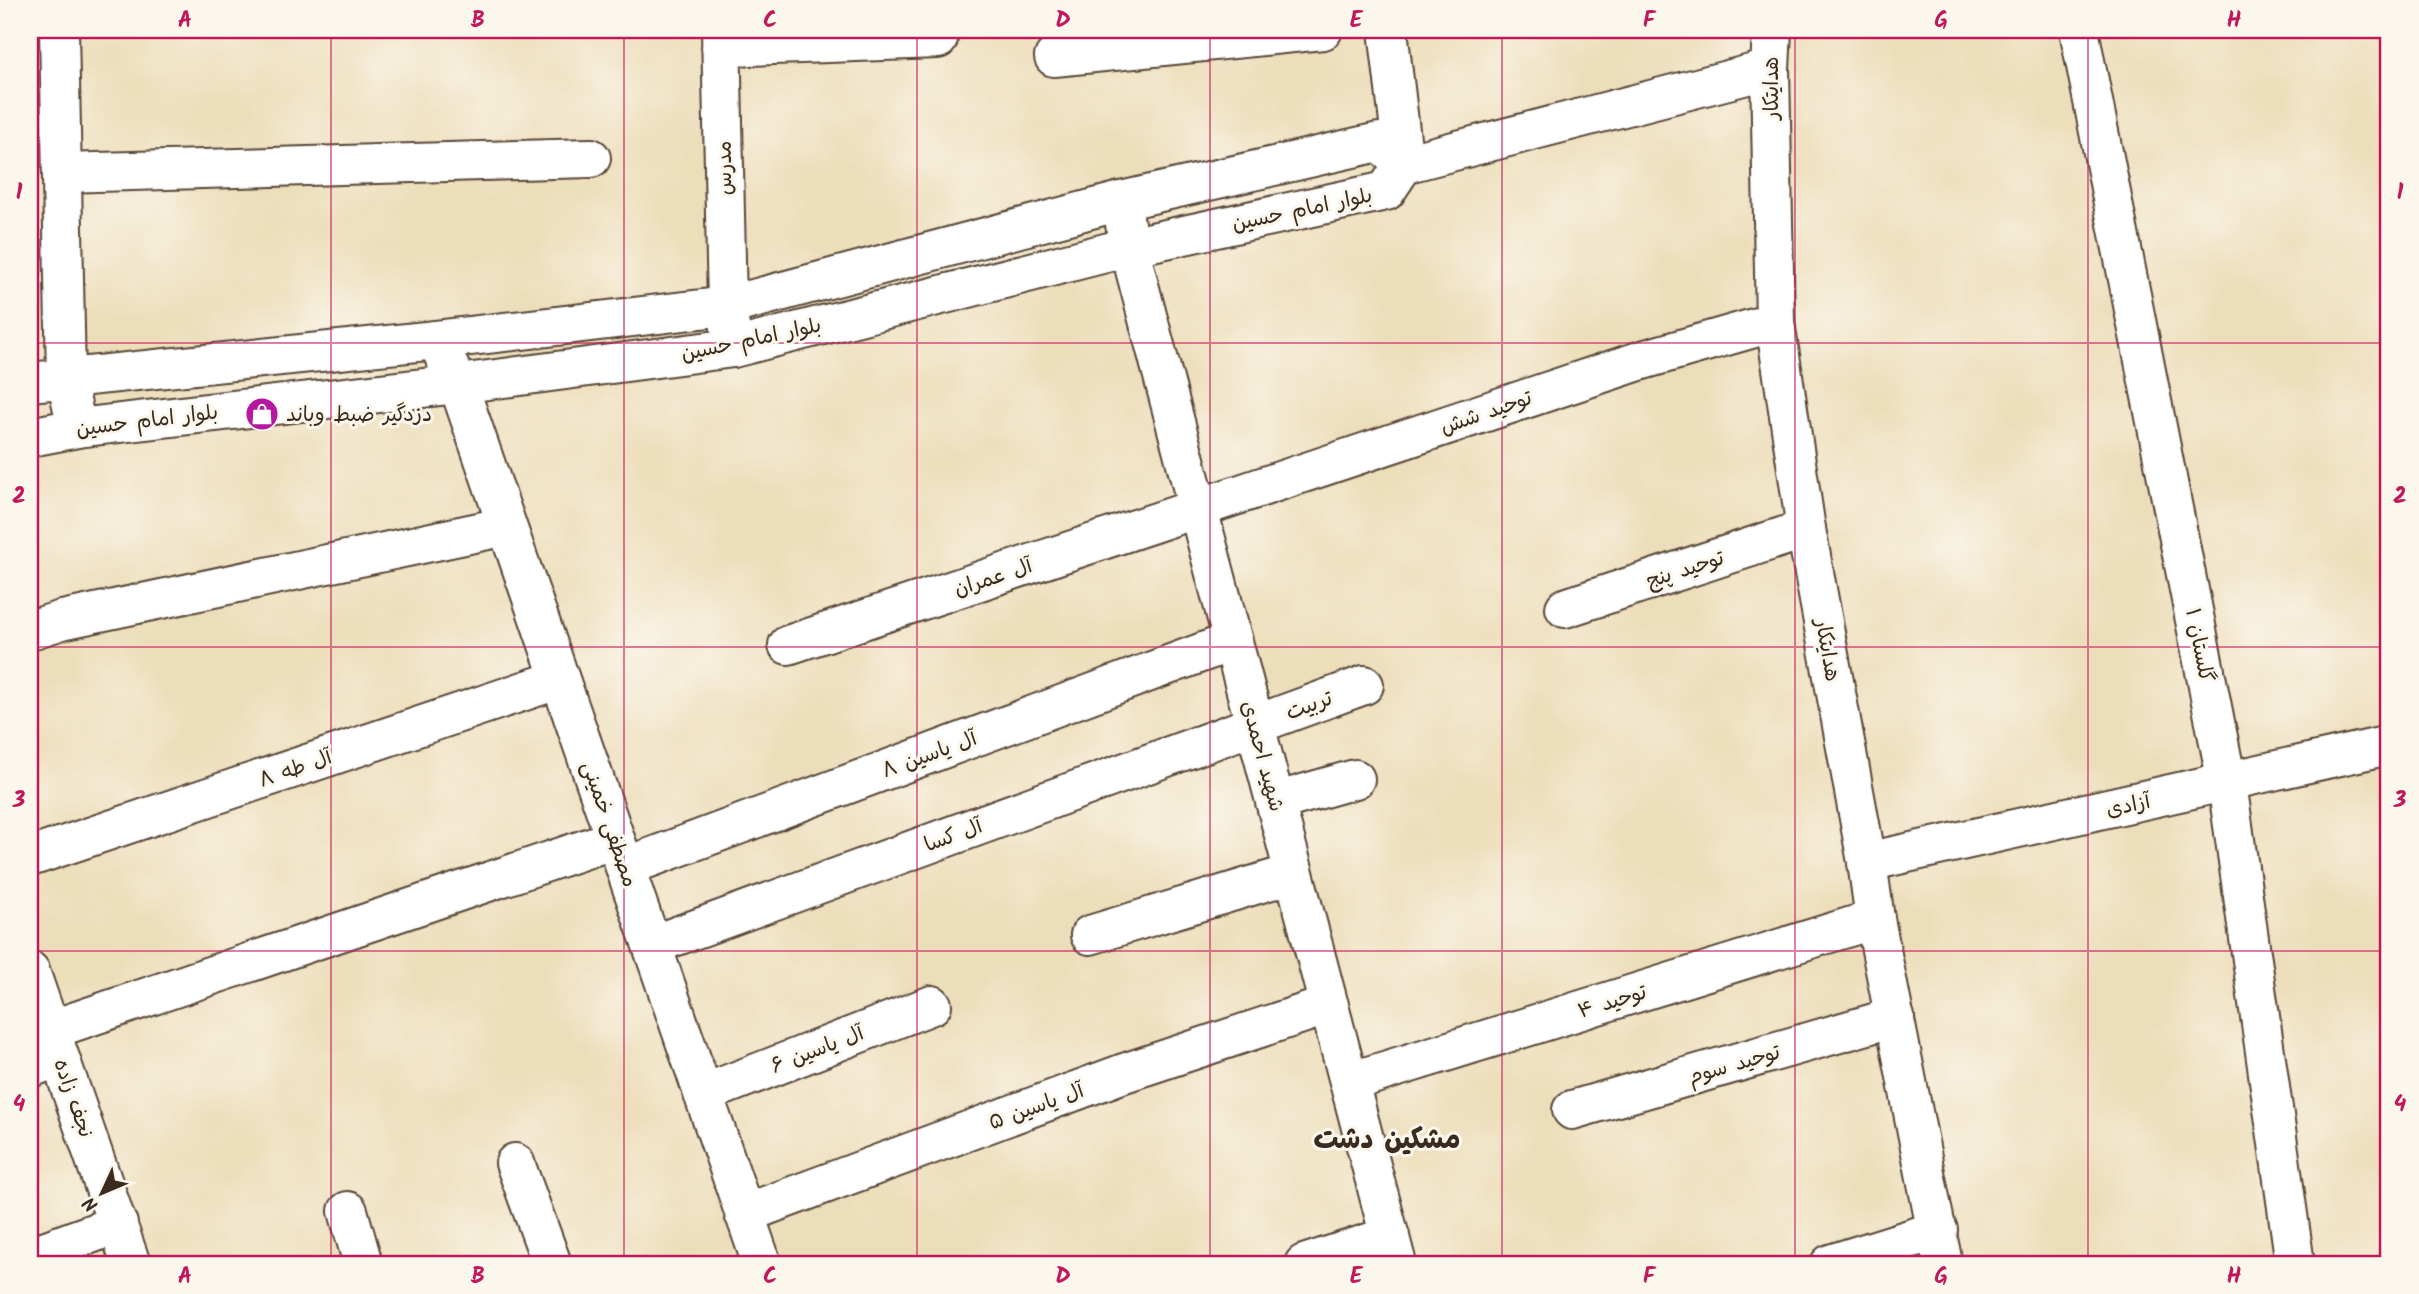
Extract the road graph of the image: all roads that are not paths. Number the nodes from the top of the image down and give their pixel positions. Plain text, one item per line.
1 (1323, 30) edge
2 (1388, 30) edge
3 (1772, 30) edge
4 (2079, 30) edge
5 (721, 38) edge
6 (938, 39) dead end
7 (50, 45) edge
8 (1054, 57) dead end
9 (1770, 69) junction
10 (591, 158) dead end
11 (1404, 164) junction
12 (62, 173) junction
13 (1121, 201) junction
14 (1129, 247) junction
15 (727, 306) junction
16 (1775, 322) junction
17 (436, 340) junction
18 (733, 348) junction
19 (48, 380) edge
20 (458, 384) junction
21 (78, 428) junction
22 (30, 436) edge
23 (1198, 508) junction
24 (507, 526) junction
25 (1805, 529) junction
26 (1565, 608) dead end
27 (30, 630) edge
28 (1233, 641) junction
29 (788, 645) dead end
30 (560, 679) junction
31 (1364, 685) dead end
32 (1255, 726) junction
33 (2389, 745) edge
34 (1355, 779) dead end
35 (2227, 783) junction
36 (1275, 802) junction
37 (620, 853) junction
38 (30, 857) edge
39 (1867, 862) junction
40 (1294, 873) junction
41 (1875, 919) junction
42 (1090, 935) dead end
43 (652, 945) junction
44 (30, 971) edge
45 (1329, 1004) junction
46 (932, 1005) dead end
47 (1895, 1017) junction
48 (47, 1052) edge
49 (1349, 1083) junction
50 (703, 1094) junction
51 (1572, 1110) dead end
52 (515, 1163) dead end
53 (348, 1211) dead end
54 (744, 1214) junction
55 (118, 1224) junction
56 (1940, 1247) edge
57 (1393, 1250) edge
58 (30, 1256) edge
59 (131, 1264) edge
60 (363, 1264) edge
61 (552, 1264) edge
62 (762, 1264) edge
63 (1304, 1264) edge
64 (1830, 1264) edge
65 (2295, 1264) edge

1 - 8 street
2 - 11 street
3 - 9 street, هدایتکار
4 - 35 street, گلستان ۱
5 - 6 street
5 - 15 street, مدرس
7 - 12 street
9 - 11 street
9 - 16 street, هدایتکار
10 - 12 street
11 - 13 street, بلوار امام حسین
11 - 14 street, بلوار امام حسین
12 - 19 street
13 - 14 street, شهید احمدی
13 - 15 street, بلوار امام حسین
14 - 18 street, بلوار امام حسین
14 - 23 street, شهید احمدی
15 - 17 street, بلوار امام حسین
15 - 18 street, مدرس
16 - 23 street, توحید شش
16 - 25 street, هدایتکار
17 - 19 street, بلوار امام حسین
17 - 20 street, مصطفی خمینی
18 - 20 street, بلوار امام حسین
19 - 21 street
20 - 21 street, بلوار امام حسین
20 - 24 street, مصطفی خمینی
21 - 22 street, بلوار امام حسین
23 - 28 street, شهید احمدی
23 - 29 street, آل عمران
24 - 27 street
24 - 30 street, مصطفی خمینی
25 - 26 street, توحید پنج
25 - 39 street, هدایتکار
28 - 32 street, شهید احمدی
28 - 37 street, آل یاسین ۸
30 - 37 street, مصطفی خمینی
30 - 38 street, آل طه ۸
31 - 32 street, تربیت
32 - 36 street, شهید احمدی
32 - 43 street, آل کسا
33 - 35 street, آزادی
34 - 36 street
35 - 39 street, آزادی
35 - 65 street, گلستان ۱
36 - 40 street, شهید احمدی
37 - 43 street, مصطفی خمینی
37 - 48 street, آل یاسین ۸
39 - 41 street, هدایتکار
40 - 42 street
40 - 45 street, شهید احمدی
41 - 47 street, هدایتکار
41 - 49 street, توحید ۴
43 - 50 street, مصطفی خمینی
44 - 48 street, نجف زاده
45 - 49 street, شهید احمدی
45 - 54 street, آل یاسین ۵
46 - 50 street, آل یاسین ۶
47 - 51 street, توحید سوم
47 - 56 street, هدایتکار
48 - 55 street, نجف زاده
49 - 57 street, شهید احمدی
50 - 54 street, مصطفی خمینی
52 - 61 street
53 - 60 street
54 - 62 street, مصطفی خمینی
55 - 58 street
55 - 59 street, نجف زاده
56 - 64 street
57 - 63 street

